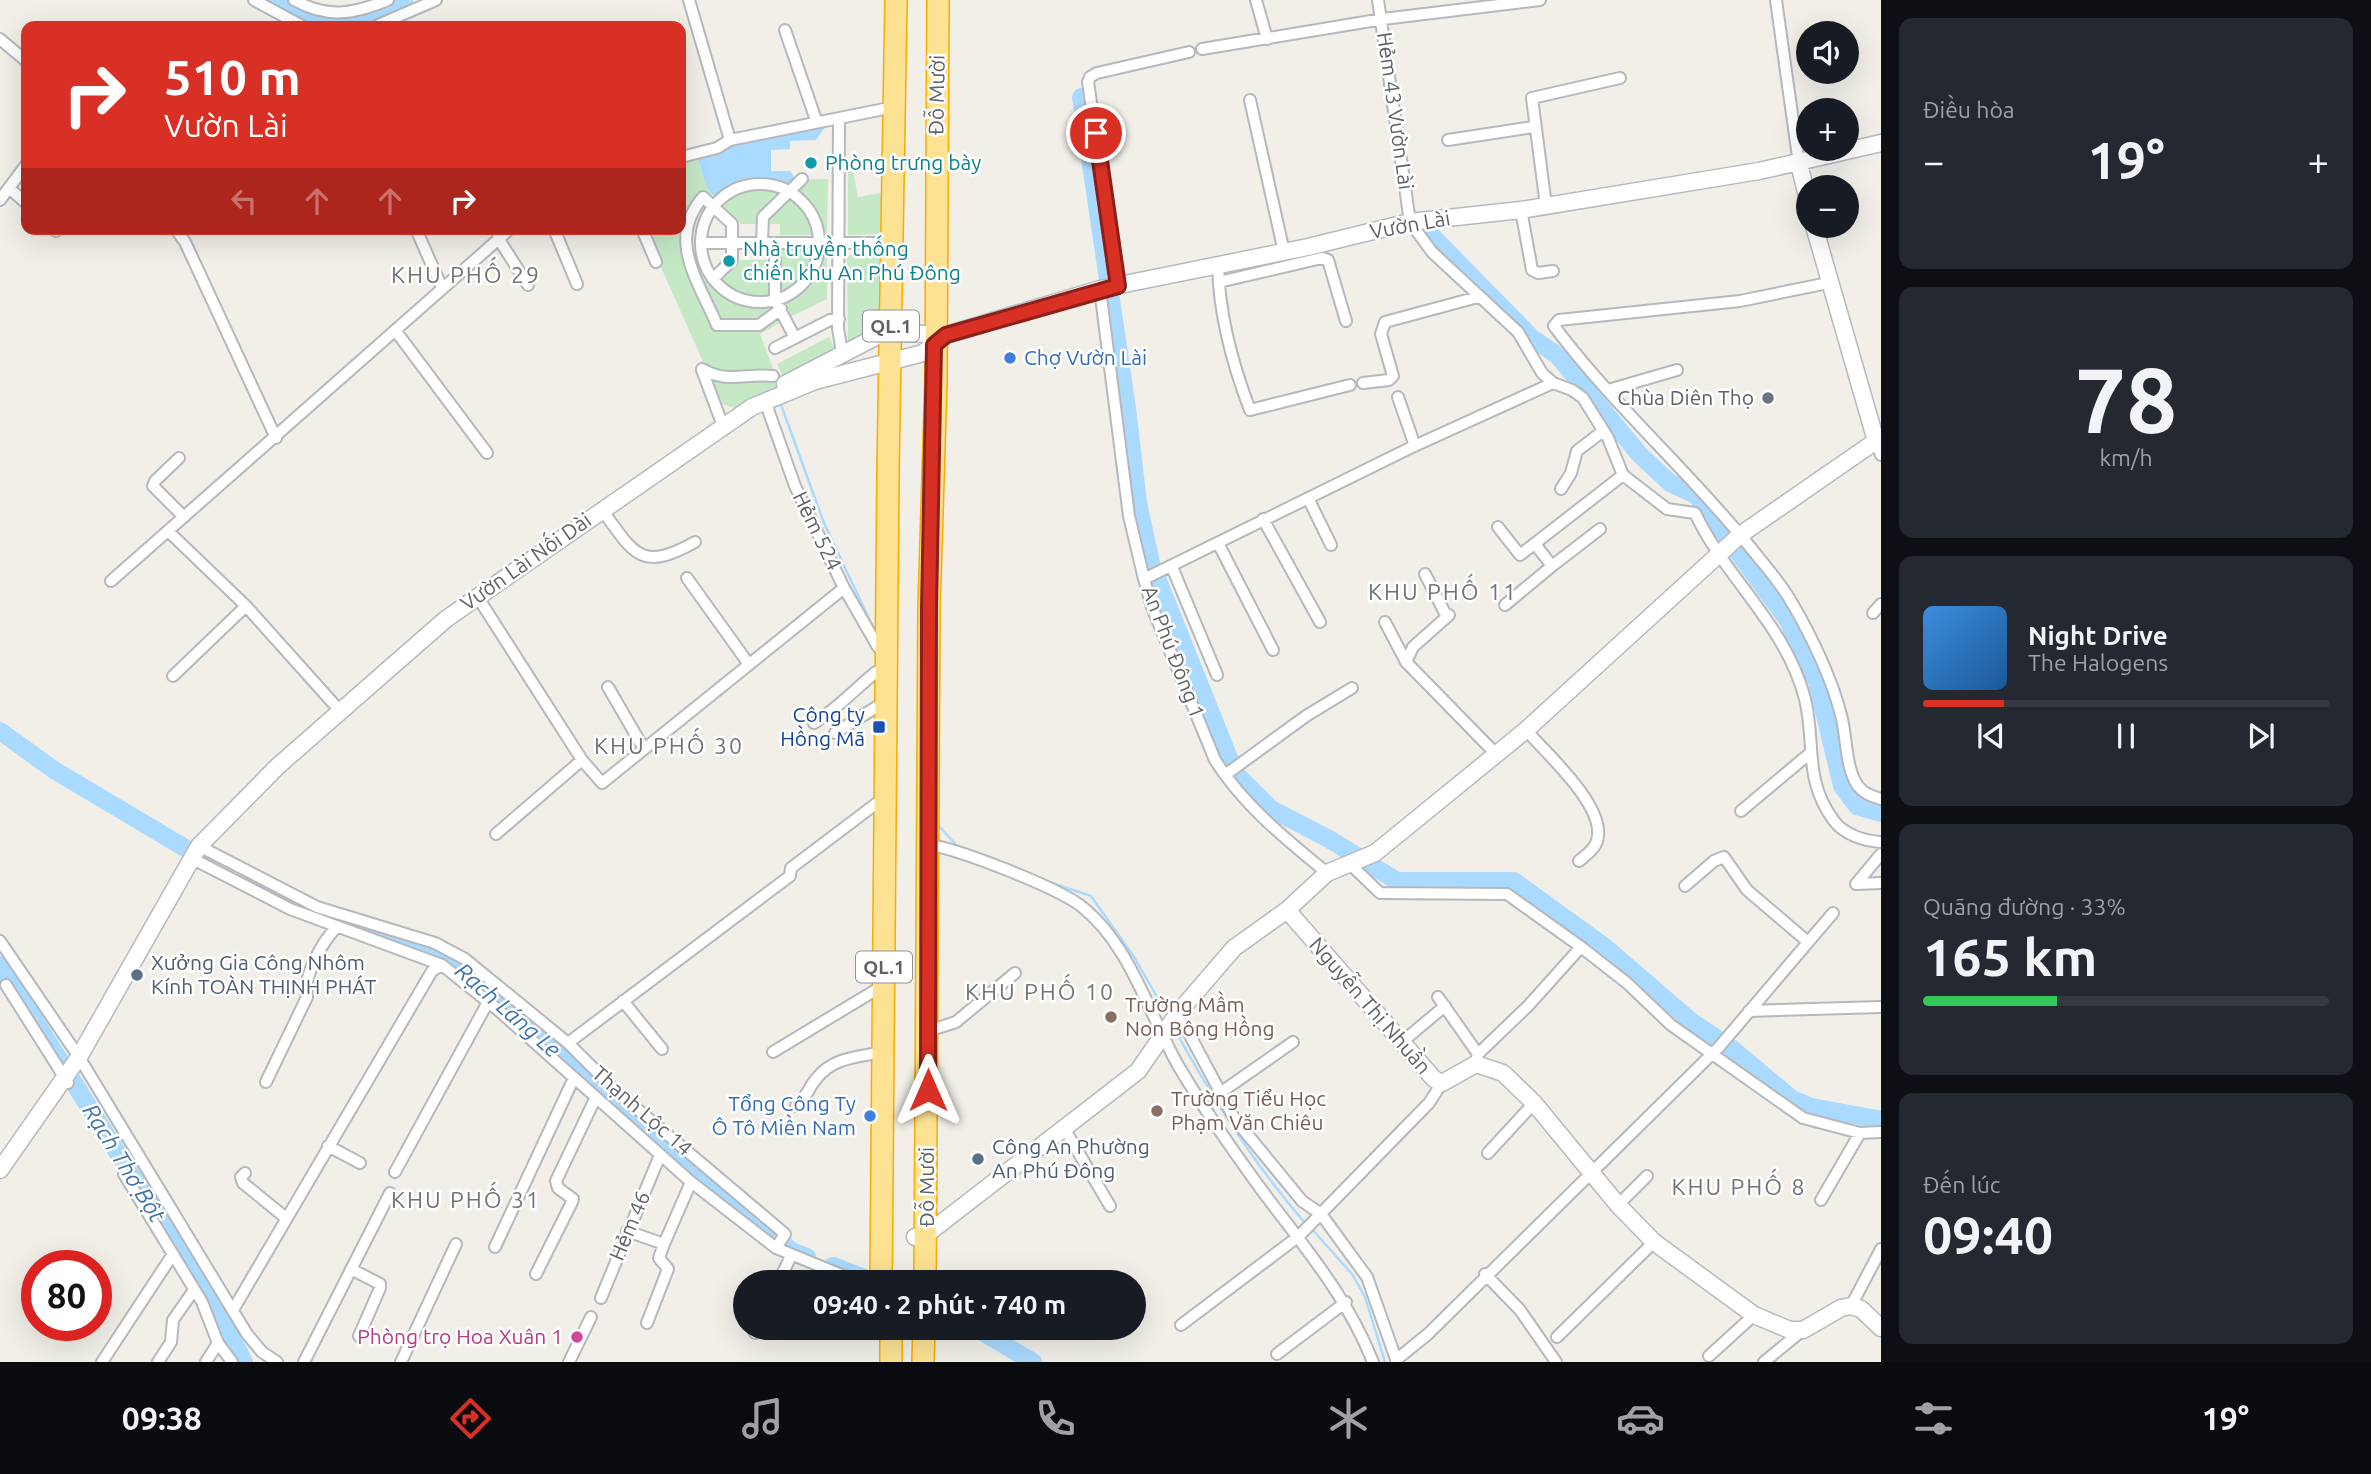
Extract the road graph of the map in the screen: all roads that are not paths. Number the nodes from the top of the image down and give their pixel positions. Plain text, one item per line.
1 (254, 0) edge
2 (294, 0) edge
3 (388, 0) edge
4 (436, 0) edge
5 (689, 0) edge
6 (896, 0) edge
7 (908, 0) edge
8 (925, 0) edge
9 (938, 0) edge
10 (1256, 0) edge
11 (1378, 0) edge
12 (1539, 0) edge
13 (1776, 0) edge
14 (376, 2) edge
15 (1383, 19) junction
16 (293, 21) edge
17 (388, 21) edge
18 (785, 30) dead end
19 (0, 39) edge
20 (1267, 39) junction
21 (1202, 49) dead end
22 (1189, 52) dead end
23 (21, 57) edge
24 (1620, 78) dead end
25 (1250, 100) dead end
26 (894, 107) junction
27 (816, 120) junction
28 (839, 124) dead end
29 (1533, 127) junction
30 (730, 140) junction
31 (1448, 141) dead end
32 (1881, 143) edge
33 (686, 156) edge
34 (827, 161) dead end
35 (840, 161) junction
36 (1798, 164) junction
37 (21, 172) edge
38 (1801, 175) edge
39 (802, 179) dead end
40 (9, 188) junction
41 (789, 191) junction
42 (21, 199) edge
43 (0, 200) edge
44 (714, 205) junction
45 (1546, 206) junction
46 (1521, 210) junction
47 (1410, 222) junction
48 (179, 235) edge
49 (419, 235) edge
50 (502, 235) edge
51 (557, 235) edge
52 (645, 235) edge
53 (498, 238) junction
54 (1817, 238) edge
55 (732, 242) junction
56 (762, 242) junction
57 (701, 243) junction
58 (775, 243) junction
59 (819, 243) junction
60 (841, 243) junction
61 (892, 243) junction
62 (1284, 252) junction
63 (656, 262) dead end
64 (1218, 265) junction
65 (1553, 271) dead end
66 (713, 279) junction
67 (1219, 282) junction
68 (1828, 283) junction
69 (577, 284) dead end
70 (528, 285) dead end
71 (442, 288) junction
72 (1109, 288) junction
73 (1478, 297) junction
74 (780, 310) junction
75 (839, 319) junction
76 (1346, 321) dead end
77 (396, 330) junction
78 (795, 338) junction
79 (917, 342) junction
80 (775, 348) dead end
81 (842, 353) junction
82 (1677, 370) dead end
83 (773, 376) dead end
84 (1363, 383) dead end
85 (1553, 383) junction
86 (1350, 385) dead end
87 (1608, 390) junction
88 (1398, 397) dead end
89 (769, 398) junction
90 (723, 426) junction
91 (1603, 431) junction
92 (276, 438) junction
93 (1415, 446) junction
94 (1879, 448) edge
95 (487, 453) dead end
96 (178, 458) dead end
97 (1622, 475) junction
98 (1561, 489) dead end
99 (1308, 498) junction
100 (602, 510) junction
101 (184, 517) junction
102 (1264, 519) junction
103 (1498, 527) dead end
104 (1600, 529) dead end
105 (168, 531) junction
106 (1738, 538) junction
107 (695, 542) dead end
108 (1218, 543) junction
109 (1535, 544) junction
110 (1331, 545) dead end
111 (1720, 553) junction
112 (1552, 566) junction
113 (1169, 569) junction
114 (1424, 574) dead end
115 (1148, 577) junction
116 (687, 578) dead end
117 (111, 581) dead end
118 (844, 588) junction
119 (477, 596) junction
120 (1881, 604) edge
121 (1505, 605) dead end
122 (246, 606) junction
123 (1873, 613) dead end
124 (1320, 622) dead end
125 (1385, 622) dead end
126 (1273, 650) dead end
127 (886, 662) junction
128 (1406, 662) junction
129 (748, 663) junction
130 (1217, 675) dead end
131 (173, 676) dead end
132 (608, 687) dead end
133 (1352, 688) dead end
134 (886, 701) junction
135 (341, 712) junction
136 (814, 723) dead end
137 (1526, 730) junction
138 (835, 733) dead end
139 (644, 749) junction
140 (1496, 754) junction
141 (1809, 754) junction
142 (582, 761) junction
143 (1228, 773) junction
144 (890, 792) junction
145 (1881, 799) edge
146 (1741, 811) dead end
147 (496, 834) dead end
148 (1881, 842) edge
149 (923, 844) junction
150 (194, 853) junction
151 (1881, 854) edge
152 (1358, 860) junction
153 (1579, 861) dead end
154 (1327, 873) junction
155 (1881, 883) edge
156 (1685, 886) dead end
157 (1287, 910) junction
158 (1833, 913) dead end
159 (337, 927) junction
160 (0, 941) edge
161 (1808, 942) junction
162 (1581, 947) junction
163 (442, 965) junction
164 (1014, 973) dead end
165 (6, 985) dead end
166 (884, 985) junction
167 (510, 995) junction
168 (1438, 997) dead end
169 (623, 1001) junction
170 (492, 1005) junction
171 (1446, 1006) junction
172 (1881, 1007) edge
173 (1749, 1011) junction
174 (1171, 1023) junction
175 (928, 1031) junction
176 (1293, 1042) dead end
177 (1402, 1042) junction
178 (568, 1043) junction
179 (662, 1049) dead end
180 (1716, 1049) junction
181 (773, 1052) dead end
182 (883, 1052) junction
183 (1477, 1059) junction
184 (70, 1071) junction
185 (573, 1080) junction
186 (266, 1082) dead end
187 (1442, 1083) junction
188 (1220, 1093) junction
189 (595, 1099) junction
190 (1534, 1103) junction
191 (796, 1106) dead end
192 (1064, 1128) junction
193 (1881, 1132) edge
194 (1860, 1133) junction
195 (328, 1146) junction
196 (1488, 1153) dead end
197 (660, 1155) junction
198 (360, 1163) dead end
199 (0, 1170) edge
200 (1592, 1171) junction
201 (395, 1172) dead end
202 (148, 1173) junction
203 (245, 1173) dead end
204 (124, 1174) dead end
205 (1647, 1176) dead end
206 (691, 1182) junction
207 (131, 1186) junction
208 (390, 1193) dead end
209 (1821, 1200) dead end
210 (1618, 1205) junction
211 (1110, 1206) dead end
212 (1319, 1217) junction
213 (286, 1218) junction
214 (179, 1223) junction
215 (627, 1231) junction
216 (921, 1235) junction
217 (1300, 1235) junction
218 (161, 1236) junction
219 (1654, 1242) junction
220 (456, 1244) dead end
221 (664, 1244) junction
222 (495, 1247) dead end
223 (776, 1248) junction
224 (1881, 1249) edge
225 (173, 1254) junction
226 (790, 1256) junction
227 (351, 1269) junction
228 (784, 1270) edge
229 (827, 1270) edge
230 (881, 1270) edge
231 (892, 1270) edge
232 (916, 1270) edge
233 (924, 1270) edge
234 (536, 1274) dead end
235 (1485, 1275) junction
236 (194, 1290) junction
237 (601, 1298) dead end
238 (1346, 1302) junction
239 (1851, 1306) junction
240 (233, 1310) junction
241 (1754, 1315) junction
242 (591, 1317) dead end
243 (646, 1323) dead end
244 (1181, 1325) dead end
245 (1881, 1328) edge
246 (1803, 1330) junction
247 (359, 1336) dead end
248 (1557, 1337) dead end
249 (881, 1340) edge
250 (891, 1340) edge
251 (914, 1340) edge
252 (924, 1340) edge
253 (218, 1343) junction
254 (1277, 1354) dead end
255 (1709, 1356) dead end
256 (1397, 1361) edge
257 (102, 1362) edge
258 (158, 1362) edge
259 (206, 1362) edge
260 (233, 1362) edge
261 (277, 1362) edge
262 (304, 1362) edge
263 (401, 1362) edge
264 (569, 1362) edge
265 (881, 1362) edge
266 (891, 1362) edge
267 (914, 1362) edge
268 (923, 1362) edge
269 (1373, 1362) edge
270 (1556, 1362) edge
271 (1764, 1362) edge

1 - 16 street
2 - 14 street
3 - 14 street
4 - 17 street
5 - 30 street
6 - 26 highway, Đỗ Mười / QL.1
7 - 79 highway, Đỗ Mười / QL.1
8 - 79 highway, Đỗ Mười / QL.1
9 - 79 highway, Đỗ Mười / QL.1
10 - 20 street
11 - 15 street, Hẻm 43 Vườn Lài
12 - 15 street
13 - 36 street
15 - 20 street
15 - 47 street, Hẻm 43 Vườn Lài
18 - 27 street
19 - 23 street
20 - 21 street
22 - 72 street, An Phú Đông 1
24 - 29 street
25 - 62 street
26 - 27 street
26 - 61 highway, Đỗ Mười / QL.1
27 - 30 street
28 - 35 street
29 - 31 street
29 - 45 street
30 - 33 street
32 - 36 street, Vườn Lài
34 - 35 street
35 - 60 street
36 - 38 street
36 - 45 street, Vườn Lài
37 - 40 street
39 - 41 street
40 - 42 street
40 - 43 street
41 - 44 street
41 - 56 street
41 - 59 street
44 - 55 street
44 - 57 street
44 - 74 street
45 - 46 street, Vườn Lài
46 - 47 street, Vườn Lài
46 - 65 street
47 - 62 street, Vườn Lài
47 - 73 street
48 - 92 street
49 - 71 street
50 - 53 street
51 - 69 street
52 - 63 street
53 - 70 street
53 - 71 street
54 - 68 street
55 - 56 street
55 - 57 street
55 - 66 street
56 - 58 street
57 - 66 street
58 - 59 street
58 - 74 street
59 - 60 street
59 - 74 street
60 - 61 street
60 - 75 street
61 - 79 highway, Đỗ Mười / QL.1
62 - 64 street, Vườn Lài
64 - 67 street
64 - 72 street, Vườn Lài
66 - 74 street
67 - 76 street
67 - 86 street
68 - 87 street
68 - 94 street
71 - 77 street
72 - 79 street, Vườn Lài
72 - 115 street, An Phú Đông 1
73 - 84 street
73 - 85 street
74 - 78 street
75 - 78 street
75 - 81 street
77 - 92 street
77 - 95 street
78 - 80 street
79 - 81 street, Vườn Lài
79 - 89 street, Vườn Lài Nối Dài
79 - 127 highway, Đỗ Mười / QL.1
79 - 144 highway, Đỗ Mười / QL.1
79 - 149 highway, Đỗ Mười / QL.1
81 - 89 street, Vườn Lài
82 - 87 street
83 - 90 street
85 - 91 street
85 - 93 street
87 - 106 street
88 - 93 street
89 - 90 street, Vườn Lài Nối Dài
89 - 118 street, Hẻm 524
90 - 100 street, Vườn Lài Nối Dài
91 - 97 street
91 - 98 street
92 - 101 street
93 - 99 street
94 - 106 street
96 - 101 street
97 - 109 street
97 - 111 street
99 - 102 street
99 - 110 street
100 - 107 street
100 - 119 street, Vườn Lài Nối Dài
101 - 105 street
102 - 108 street
102 - 124 street
103 - 109 street
104 - 112 street
105 - 117 street
105 - 122 street
106 - 111 street
106 - 145 street
108 - 113 street
108 - 126 street
109 - 112 street
111 - 137 street
111 - 141 street
112 - 121 street
113 - 115 street
113 - 130 street
114 - 128 street
115 - 143 street, An Phú Đông 1
116 - 129 street
118 - 127 street, Hẻm 524
118 - 129 street
119 - 135 street, Vườn Lài Nối Dài
119 - 142 street
120 - 123 street
122 - 131 street
122 - 135 street
125 - 128 street
127 - 134 highway, Đỗ Mười / QL.1
127 - 136 street
128 - 140 street
129 - 139 street
132 - 139 street
133 - 143 street
134 - 138 street
134 - 144 highway, Đỗ Mười / QL.1
135 - 150 street, Vườn Lài Nối Dài
137 - 140 street
137 - 153 street
139 - 142 street
140 - 152 street
141 - 146 street
141 - 148 street
142 - 147 street
143 - 154 street, An Phú Đông 1
144 - 166 highway, Đỗ Mười / QL.1
144 - 169 street
144 - 231 highway, Đỗ Mười / QL.1
149 - 174 street
149 - 175 highway, Đỗ Mười / QL.1
149 - 216 highway, Đỗ Mười / QL.1
150 - 159 street, Thạnh Lộc 14
150 - 167 street, Thạnh Lộc 14
150 - 184 street, Vườn Lài Nối Dài
151 - 155 street
152 - 154 street
152 - 162 street
154 - 157 street
156 - 161 street
157 - 174 street
157 - 177 street, Nguyễn Thị Nhuần
158 - 161 street
159 - 163 street, Thạnh Lộc 14
159 - 186 street
160 - 184 street
161 - 173 street
162 - 180 street
162 - 183 street
163 - 170 street, Thạnh Lộc 14
163 - 195 street
164 - 175 street
165 - 184 street
166 - 181 street
166 - 182 highway, Đỗ Mười / QL.1
167 - 170 street
167 - 178 street, Thạnh Lộc 14
168 - 171 street
169 - 178 street
169 - 179 street
170 - 185 street, Thạnh Lộc 14
170 - 201 street
171 - 177 street
171 - 183 street
172 - 173 street
173 - 180 street
174 - 188 street
174 - 192 street
174 - 217 street
175 - 216 highway, Đỗ Mười / QL.1
176 - 188 street
177 - 187 street, Nguyễn Thị Nhuần
178 - 223 street, Thạnh Lộc 14
180 - 194 street
180 - 200 street
182 - 191 street
182 - 230 highway, Đỗ Mười / QL.1
183 - 187 street, Nguyễn Thị Nhuần
183 - 190 street
184 - 199 street, Vườn Lài Nối Dài
184 - 202 street
185 - 189 street, Thạnh Lộc 14
185 - 222 street
187 - 212 street
188 - 212 street
189 - 197 street, Thạnh Lộc 14
189 - 234 street
190 - 196 street
190 - 200 street
192 - 211 street
192 - 216 street
193 - 194 street
194 - 209 street
195 - 198 street
195 - 213 street
197 - 206 street, Thạnh Lộc 14
197 - 215 street, Hẻm 46
200 - 210 street
200 - 235 street
202 - 207 street
202 - 214 street
203 - 213 street
204 - 207 street
205 - 210 street
206 - 221 street
206 - 223 street, Thạnh Lộc 14
207 - 218 street
208 - 227 street
210 - 219 street
212 - 217 street
212 - 256 street
213 - 240 street
214 - 218 street
214 - 240 street
215 - 221 street
215 - 237 street, Hẻm 46
216 - 232 highway, Đỗ Mười / QL.1
216 - 233 highway, Đỗ Mười / QL.1
217 - 238 street
217 - 244 street
218 - 225 street
219 - 241 street
219 - 248 street
220 - 263 street
221 - 243 street
223 - 226 street, Thạnh Lộc 14
224 - 239 street
225 - 236 street
225 - 257 street
226 - 228 street
226 - 229 street, Thạnh Lộc 14
227 - 247 street
227 - 262 street
235 - 256 street
235 - 270 street
236 - 253 street
236 - 258 street
238 - 254 street
238 - 269 street
239 - 245 street
239 - 246 street
240 - 261 street
241 - 246 street
241 - 255 street
242 - 264 street
246 - 271 street
249 - 265 highway
250 - 266 highway
251 - 267 highway
252 - 268 highway
253 - 259 street
253 - 260 street

